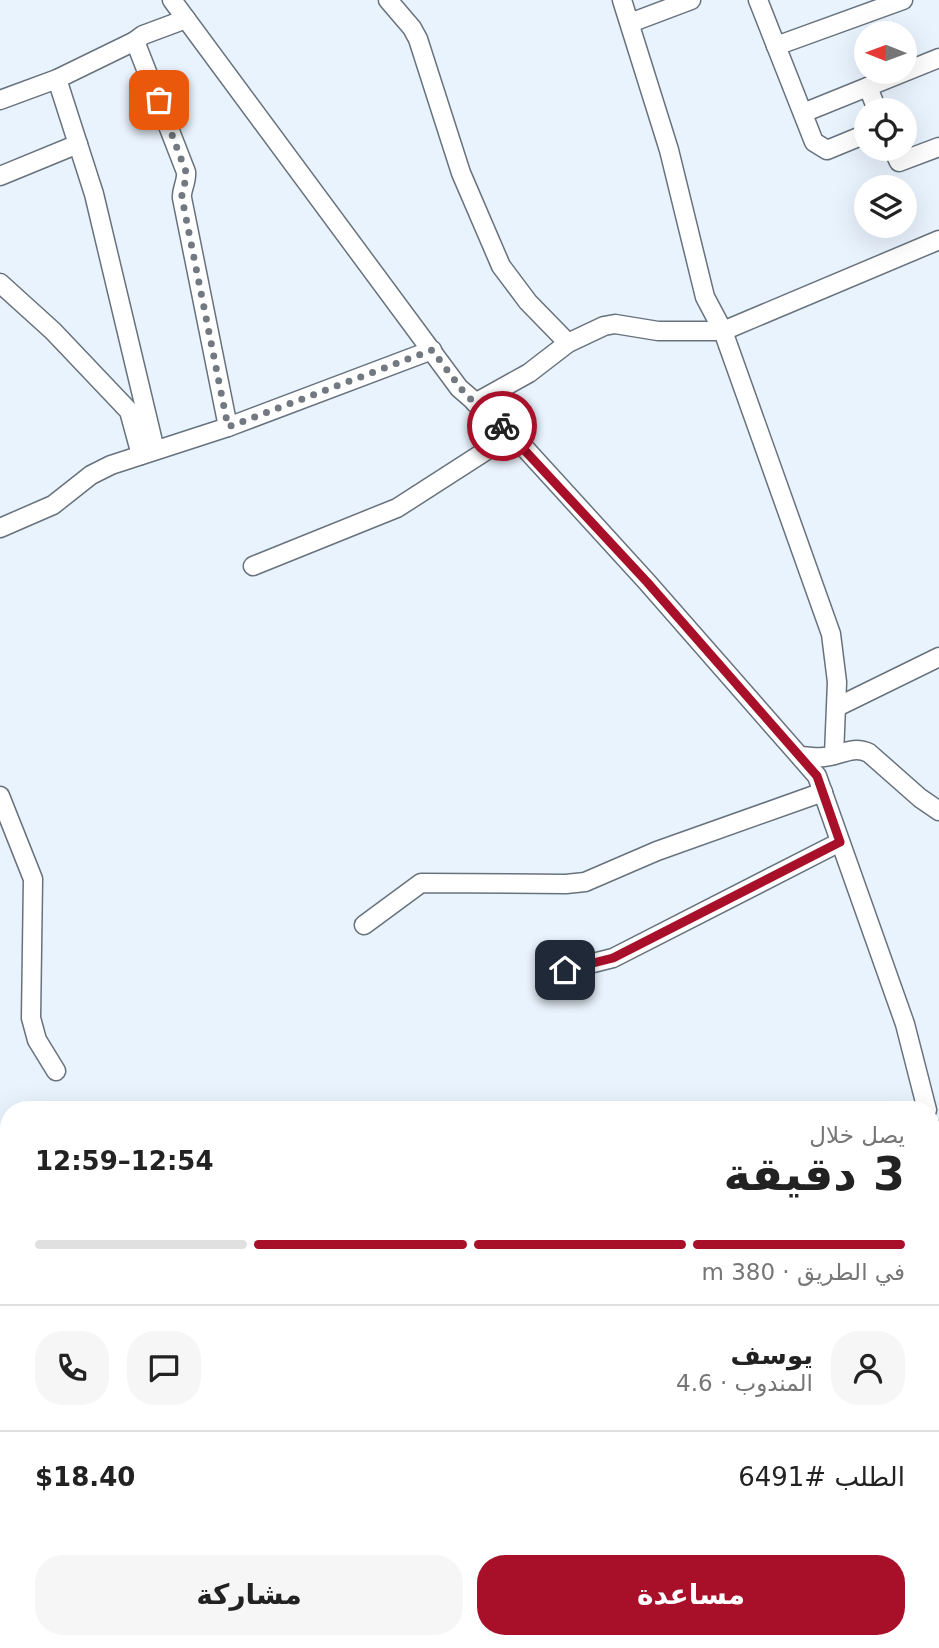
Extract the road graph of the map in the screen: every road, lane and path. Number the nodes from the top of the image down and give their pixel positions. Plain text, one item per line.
1 (172, 0) edge
2 (388, 0) edge
3 (622, 0) edge
4 (691, 0) edge
5 (758, 0) edge
6 (903, 0) edge
7 (186, 19) junction
8 (630, 23) junction
9 (135, 41) junction
10 (776, 46) junction
11 (939, 58) edge
12 (57, 79) junction
13 (867, 87) junction
14 (872, 98) edge
15 (0, 100) edge
16 (803, 113) junction
17 (854, 139) edge
18 (78, 144) junction
19 (939, 147) edge
20 (917, 155) edge
21 (0, 176) edge
22 (939, 240) edge
23 (0, 283) edge
24 (723, 331) junction
25 (568, 343) junction
26 (432, 350) junction
27 (475, 402) junction
28 (228, 427) junction
29 (512, 434) junction
30 (148, 453) junction
31 (0, 528) edge
32 (253, 566) dead end
33 (939, 657) edge
34 (837, 707) junction
35 (800, 756) junction
36 (831, 756) junction
37 (820, 784) junction
38 (0, 796) edge
39 (939, 811) edge
40 (840, 842) junction
41 (364, 926) dead end
42 (565, 970) dead end
43 (56, 1071) dead end
44 (925, 1101) edge

1 - 7 street
2 - 25 street
3 - 8 street
4 - 8 street
5 - 10 street
6 - 10 street
7 - 9 street
7 - 26 street
8 - 24 street
9 - 12 street
9 - 28 street
10 - 16 street
11 - 13 street
12 - 15 street
12 - 18 street
13 - 14 street
13 - 16 street
16 - 17 street
18 - 21 street
18 - 30 street
19 - 20 street
22 - 24 street
23 - 30 street
24 - 25 street
24 - 34 street
25 - 27 street
26 - 27 street
26 - 28 street
27 - 29 street
28 - 30 street
29 - 32 street
29 - 35 street
30 - 31 street
33 - 34 street
34 - 36 street
35 - 36 street
35 - 37 street
36 - 37 street
36 - 39 street
37 - 40 street
37 - 41 street
38 - 43 street
40 - 42 street
40 - 44 street

